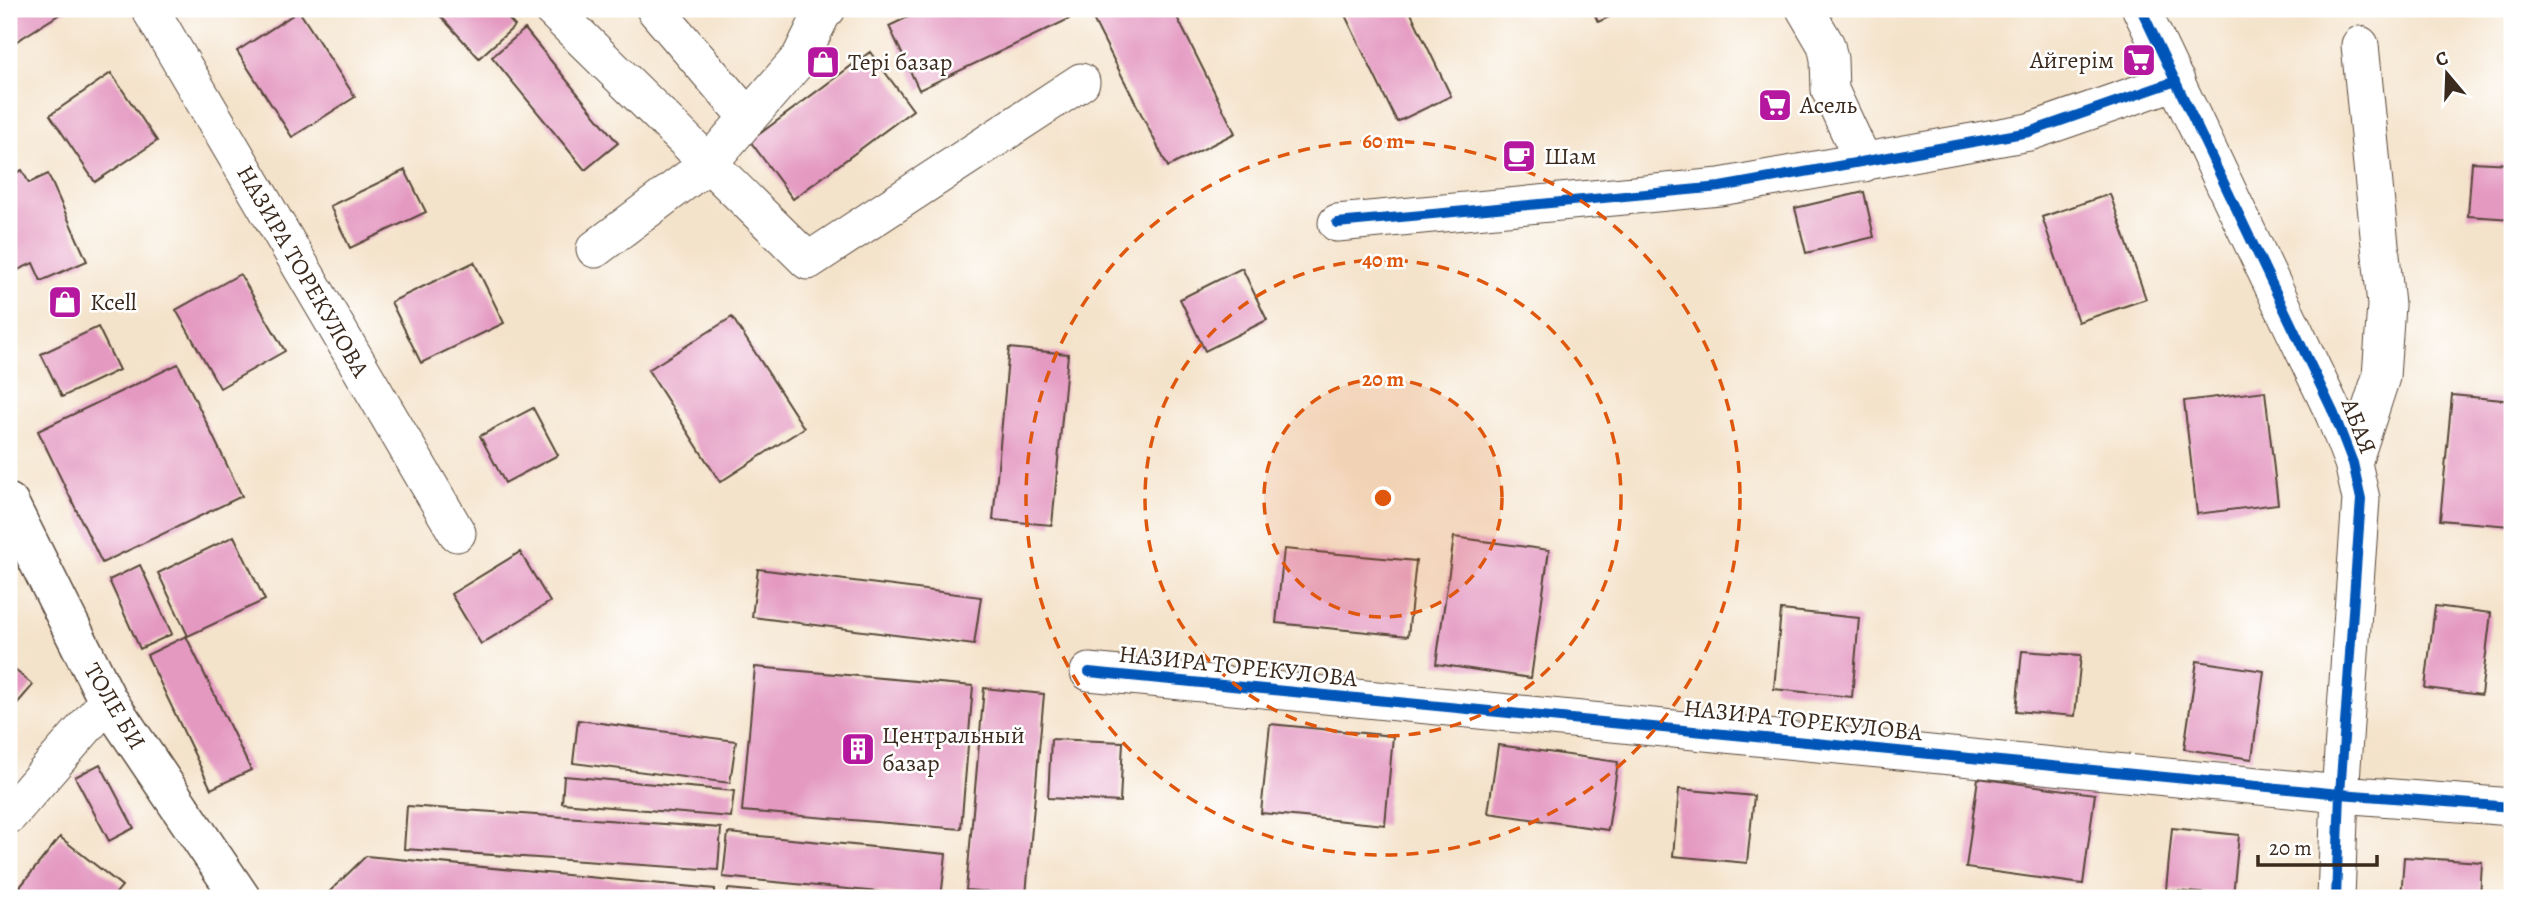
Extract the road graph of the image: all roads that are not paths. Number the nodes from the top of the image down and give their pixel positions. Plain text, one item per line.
1 (150, 9) edge
2 (552, 9) edge
3 (655, 9) edge
4 (827, 9) edge
5 (1805, 9) edge
6 (2141, 9) edge
7 (2360, 45) dead end
8 (2176, 81) junction
9 (1081, 82) dead end
10 (748, 118) junction
11 (1864, 163) junction
12 (708, 164) junction
13 (1337, 223) dead end
14 (595, 249) dead end
15 (2353, 463) junction
16 (9, 503) edge
17 (457, 533) dead end
18 (1090, 672) dead end
19 (108, 701) junction
20 (2340, 793) junction
21 (2512, 807) edge
22 (9, 815) edge
23 (241, 898) edge
24 (2336, 898) edge

1 - 17 street, НАЗИРА ТОРЕКУЛОВА
2 - 12 street
3 - 10 street
4 - 10 street
5 - 11 street
6 - 8 street, АБАЯ
7 - 15 street
8 - 11 street
8 - 15 street, АБАЯ
9 - 12 street
10 - 12 street
11 - 13 street
12 - 14 street
15 - 20 street, АБАЯ
16 - 19 street, ТОЛЕ БИ
18 - 20 street, НАЗИРА ТОРЕКУЛОВА
19 - 22 street
19 - 23 street, ТОЛЕ БИ
20 - 21 street, НАЗИРА ТОРЕКУЛОВА
20 - 24 street, АБАЯ

